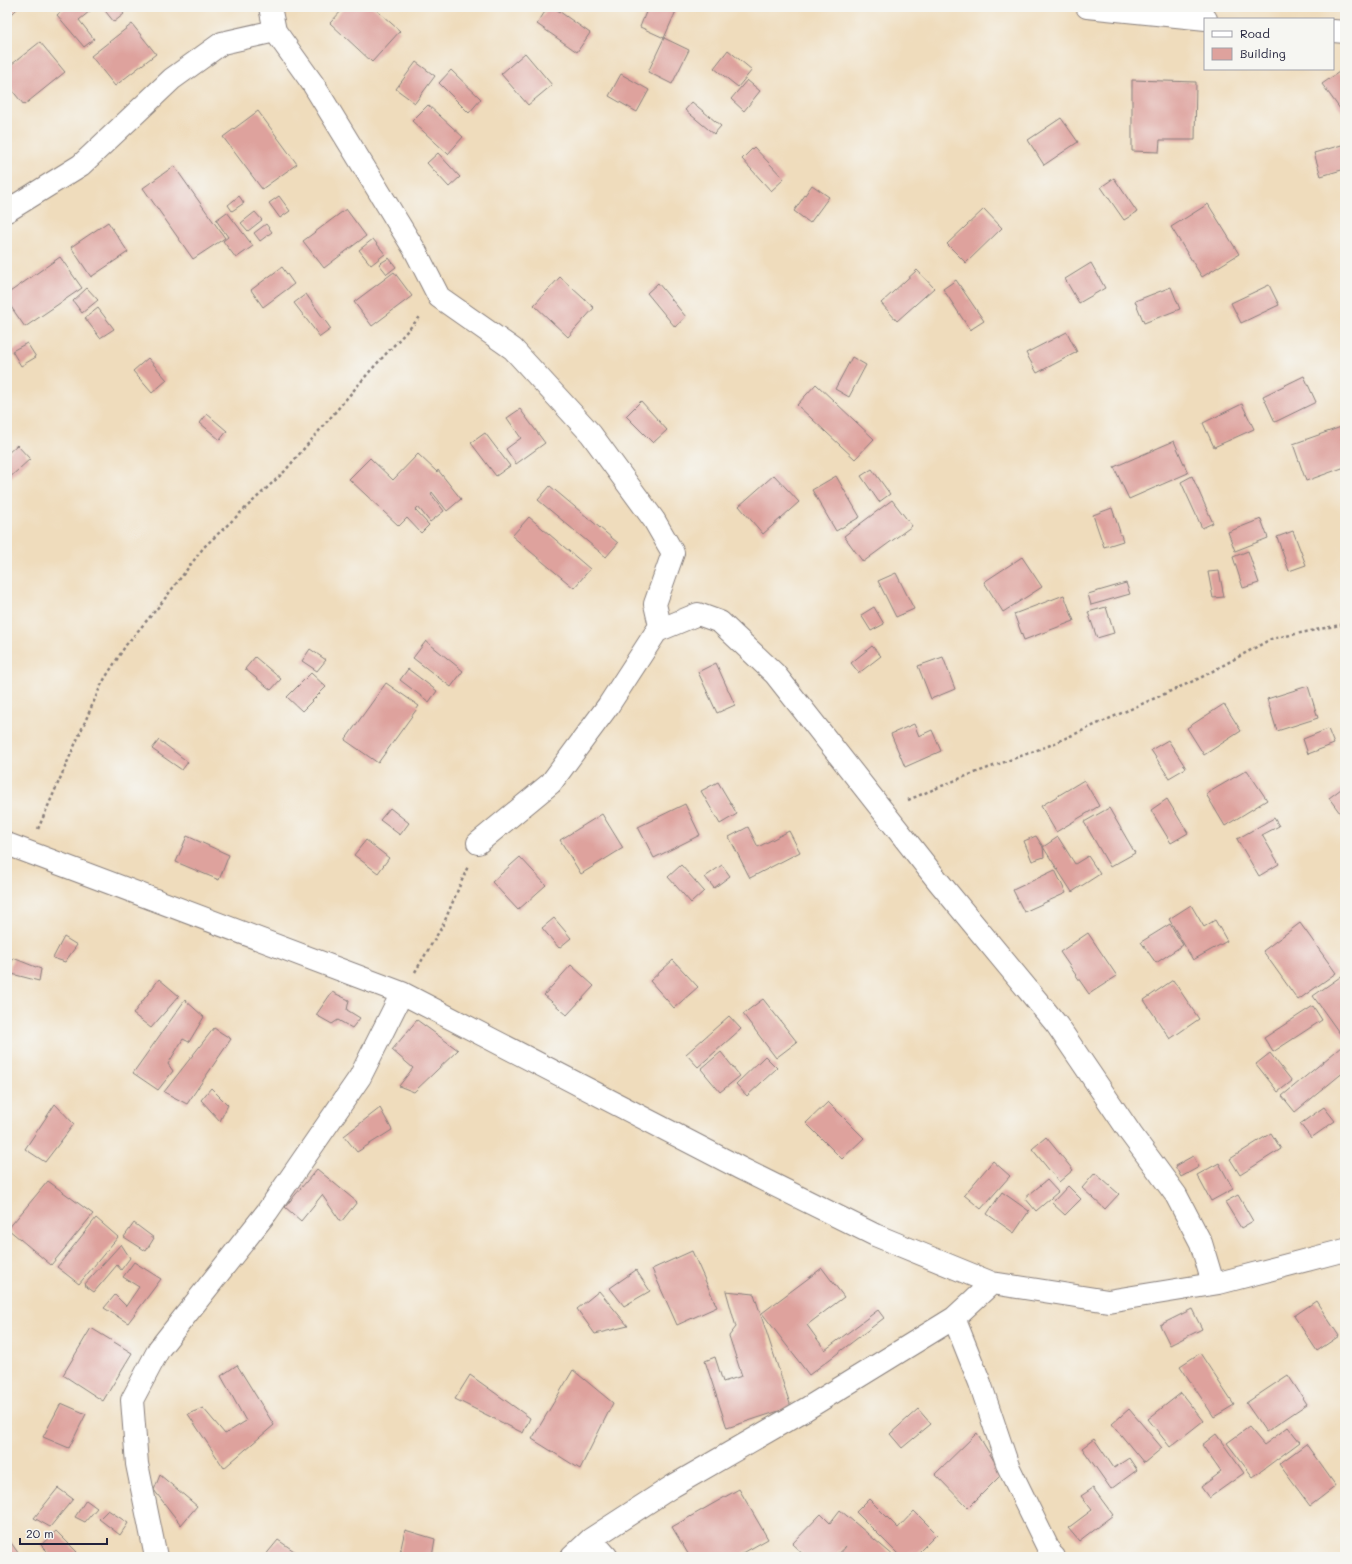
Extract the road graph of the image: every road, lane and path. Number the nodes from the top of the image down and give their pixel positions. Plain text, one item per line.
1 (270, 7) edge
2 (1087, 7) edge
3 (1204, 19) edge
4 (275, 31) junction
5 (1334, 31) edge
6 (1345, 32) edge
7 (7, 211) edge
8 (438, 298) junction
9 (1345, 624) edge
10 (658, 631) junction
11 (882, 810) junction
12 (478, 843) joint
13 (7, 844) edge
14 (28, 851) junction
15 (402, 993) junction
16 (1345, 1250) edge
17 (1213, 1283) junction
18 (992, 1284) junction
19 (954, 1318) junction
20 (591, 1540) junction
21 (156, 1557) edge
22 (572, 1557) edge
23 (607, 1557) edge
24 (1054, 1557) edge

1 - 4 street
2 - 3 street
4 - 7 street
4 - 8 street
5 - 6 street
8 - 10 street
8 - 14 path
9 - 11 path
10 - 11 street
10 - 12 street
11 - 17 street
12 - 15 path
13 - 14 street
14 - 15 street
15 - 18 street
15 - 21 street
16 - 17 street
17 - 18 street
18 - 19 street
19 - 20 street
19 - 24 street
20 - 22 street
20 - 23 street

